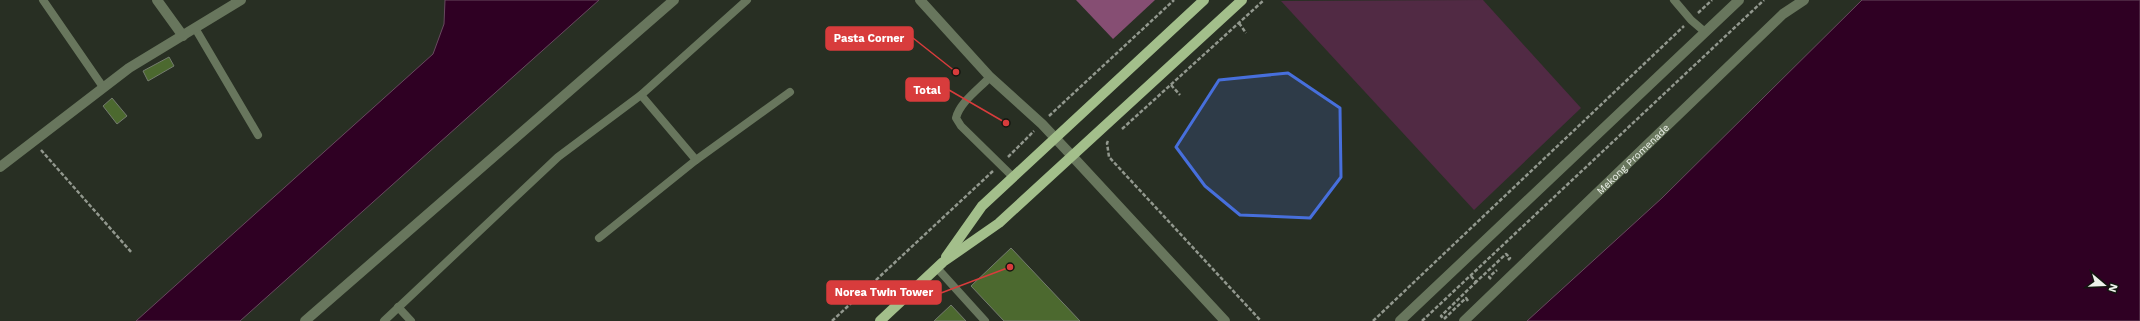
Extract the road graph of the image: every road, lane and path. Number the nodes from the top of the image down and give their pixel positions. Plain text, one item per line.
1 (43, 0) edge
2 (158, 0) edge
3 (241, 0) edge
4 (674, 0) edge
5 (747, 0) edge
6 (920, 0) edge
7 (1204, 0) edge
8 (1242, 0) edge
9 (1264, 0) edge
10 (1674, 0) edge
11 (1712, 0) edge
12 (1740, 0) edge
13 (1764, 0) edge
14 (1794, 0) edge
15 (1804, 0) edge
16 (1783, 14) junction
17 (1691, 20) junction
18 (1239, 23) junction
19 (195, 28) junction
20 (1705, 32) junction
21 (1246, 33) dead end
22 (183, 36) junction
23 (990, 77) junction
24 (1171, 85) junction
25 (103, 87) junction
26 (790, 92) dead end
27 (641, 95) junction
28 (1180, 95) dead end
29 (1118, 132) dead end
30 (258, 134) dead end
31 (1112, 138) dead end
32 (1055, 139) junction
33 (34, 143) junction
34 (1073, 157) junction
35 (696, 160) junction
36 (0, 167) edge
37 (1013, 177) junction
38 (599, 238) dead end
39 (132, 253) dead end
40 (1505, 263) dead end
41 (940, 265) junction
42 (1500, 268) dead end
43 (1470, 276) junction
44 (1476, 282) junction
45 (1500, 288) junction
46 (398, 307) junction
47 (1476, 310) junction
48 (305, 321) edge
49 (384, 321) edge
50 (411, 321) edge
51 (880, 321) edge
52 (985, 321) edge
53 (1225, 321) edge
54 (1262, 321) edge
55 (1373, 321) edge
56 (1400, 321) edge
57 (1422, 321) edge
58 (1464, 321) edge

1 - 25 lane
2 - 22 street
3 - 19 street
4 - 48 street
5 - 27 lane
6 - 23 street
7 - 32 main road
8 - 34 main road
9 - 18 path
10 - 17 lane
11 - 17 path
12 - 20 street
13 - 43 path
14 - 16 street
15 - 16 street, Mekong Promenade
16 - 45 street, Mekong Promenade
17 - 20 lane
17 - 55 path
18 - 21 path
18 - 24 path
19 - 22 street
19 - 30 lane
20 - 56 street
22 - 25 street
23 - 32 street
23 - 37 lane
24 - 28 path
24 - 29 path
25 - 33 street
26 - 35 lane
27 - 35 lane
27 - 46 lane
31 - 54 path
32 - 34 street
32 - 37 main road
33 - 36 street
33 - 39 path
34 - 41 main road
34 - 53 street
35 - 38 lane
37 - 41 main road
40 - 44 path
41 - 51 main road
41 - 52 lane
42 - 45 path
43 - 44 path
43 - 57 path
44 - 47 path
45 - 47 street, Mekong Promenade
46 - 49 lane
46 - 50 lane
47 - 58 street, Mekong Promenade

